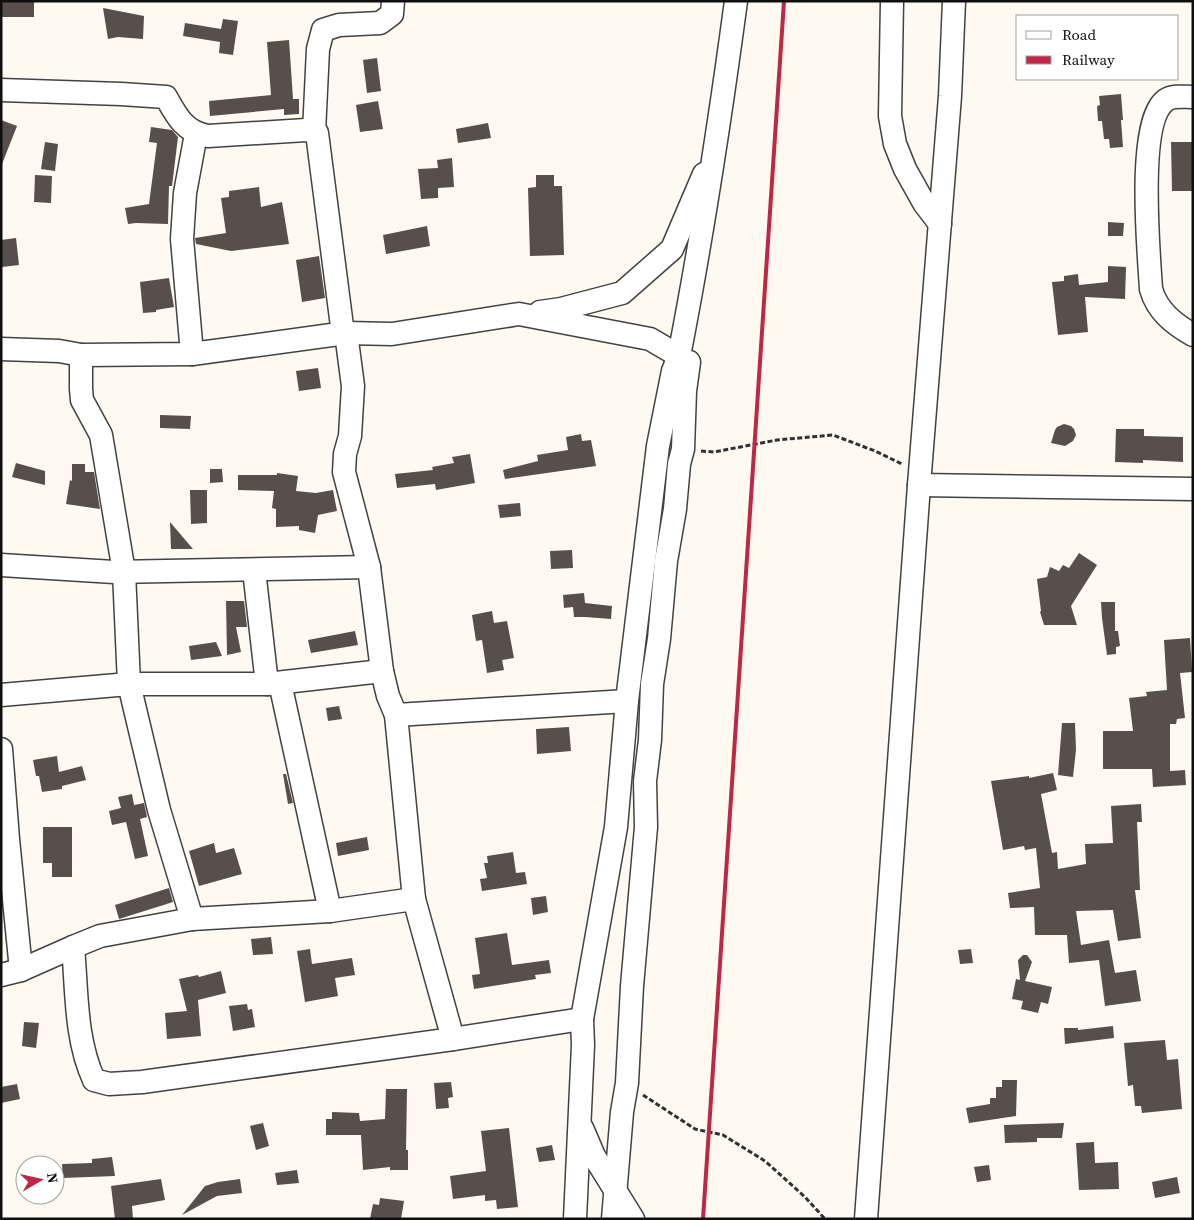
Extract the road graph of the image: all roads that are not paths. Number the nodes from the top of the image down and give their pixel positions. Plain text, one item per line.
1 (393, 1) edge
2 (736, 1) edge
3 (892, 1) edge
4 (954, 1) edge
5 (1, 90) edge
6 (1193, 97) edge
7 (314, 132) junction
8 (196, 134) junction
9 (715, 150) junction
10 (940, 224) junction
11 (688, 312) junction
12 (519, 314) junction
13 (346, 334) junction
14 (1193, 335) edge
15 (1, 349) edge
16 (192, 354) junction
17 (81, 355) junction
18 (679, 356) junction
19 (920, 479) junction
20 (1193, 489) edge
21 (1, 565) edge
22 (369, 567) junction
23 (254, 570) junction
24 (124, 572) junction
25 (382, 671) junction
26 (129, 684) junction
27 (274, 684) junction
28 (1, 695) edge
29 (627, 701) junction
30 (396, 715) junction
31 (1, 748) edge
32 (414, 899) junction
33 (330, 911) junction
34 (192, 919) junction
35 (73, 946) junction
36 (11, 973) edge
37 (582, 1019) junction
38 (453, 1039) junction
39 (580, 1122) junction
40 (615, 1191) junction
41 (576, 1219) edge
42 (613, 1219) edge
43 (633, 1219) edge
44 (866, 1219) edge

1 - 7 street
2 - 9 street
3 - 10 street
4 - 10 street
5 - 8 street
6 - 14 street
7 - 8 street
7 - 13 street
8 - 16 street
9 - 11 street
9 - 12 street
10 - 19 street
11 - 18 street
11 - 40 street
12 - 13 street
12 - 18 street
13 - 16 street
13 - 22 street
15 - 17 street
16 - 17 street
17 - 24 street
18 - 29 street
19 - 20 street
19 - 44 street
21 - 24 street
22 - 23 street
22 - 25 street
23 - 24 street
23 - 27 street
24 - 26 street
25 - 27 street
25 - 30 street
26 - 27 street
26 - 28 street
26 - 34 street
27 - 33 street
29 - 30 street
29 - 37 street
30 - 32 street
31 - 36 street
32 - 33 street
32 - 38 street
33 - 34 street
34 - 35 street
35 - 36 street
35 - 38 street
37 - 38 street
37 - 39 street
39 - 40 street
39 - 41 street
40 - 42 street
40 - 43 street

